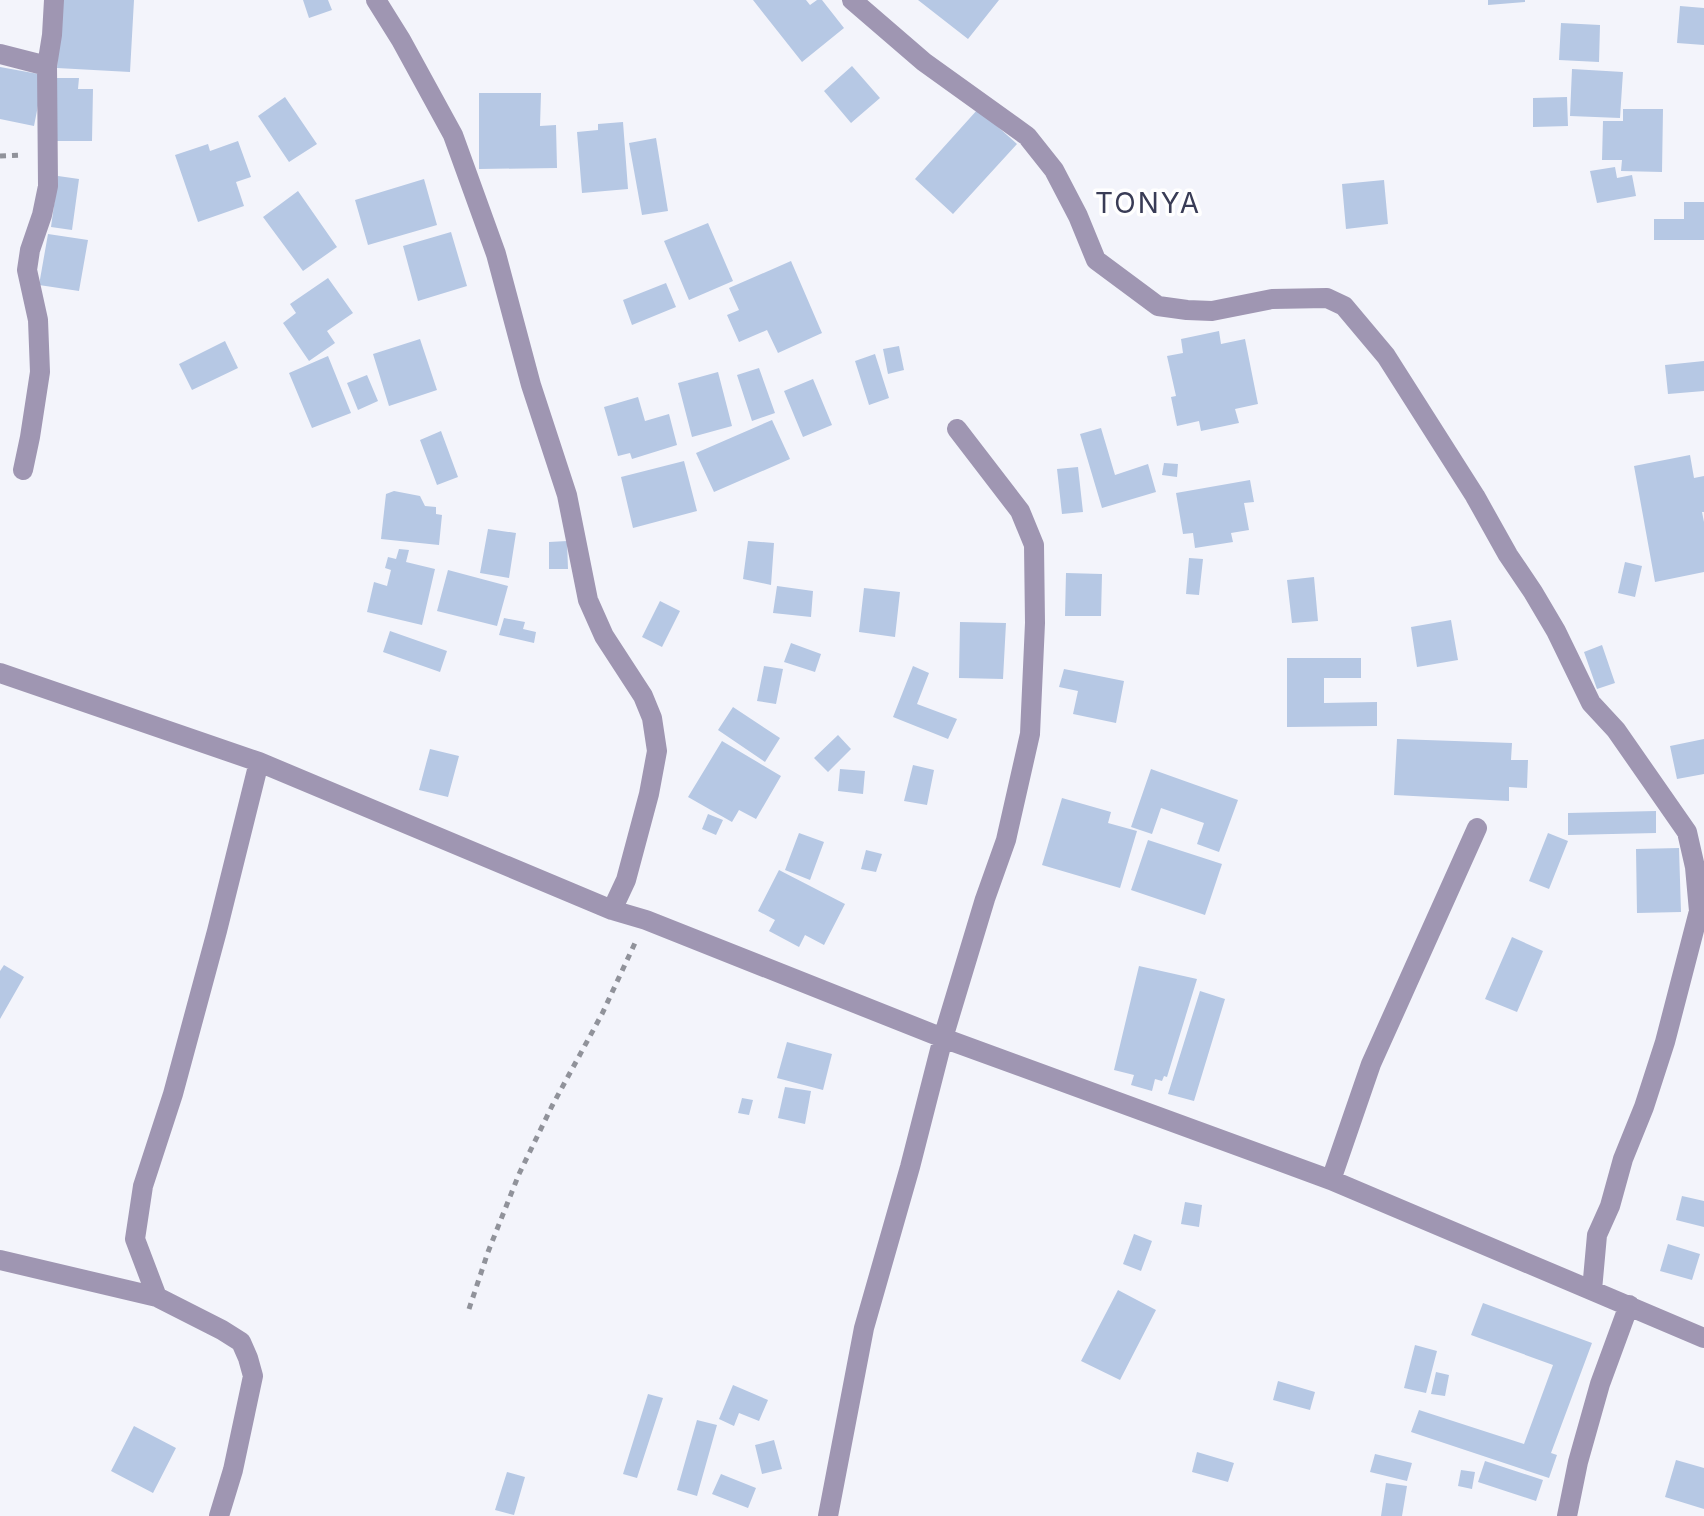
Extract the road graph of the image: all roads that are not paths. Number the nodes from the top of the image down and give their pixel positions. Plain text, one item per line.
1 (54, 0) edge
2 (376, 0) edge
3 (852, 0) edge
4 (0, 54) edge
5 (47, 66) junction
6 (957, 429) dead end
7 (23, 470) dead end
8 (0, 673) edge
9 (259, 762) junction
10 (1477, 828) dead end
11 (612, 910) junction
12 (943, 1038) junction
13 (1331, 1180) junction
14 (0, 1260) edge
15 (1592, 1290) junction
16 (157, 1297) junction
17 (1629, 1305) junction
18 (1704, 1338) edge
19 (219, 1516) edge
20 (828, 1516) edge
21 (1567, 1516) edge

1 - 5 street
2 - 11 street
3 - 15 street
4 - 5 street
5 - 7 street
6 - 12 street
8 - 9 street
9 - 11 street
9 - 16 street
10 - 13 street
11 - 12 street
12 - 13 street
12 - 20 street
13 - 15 street
14 - 16 street
15 - 17 street
16 - 19 street
17 - 18 street
17 - 21 street

